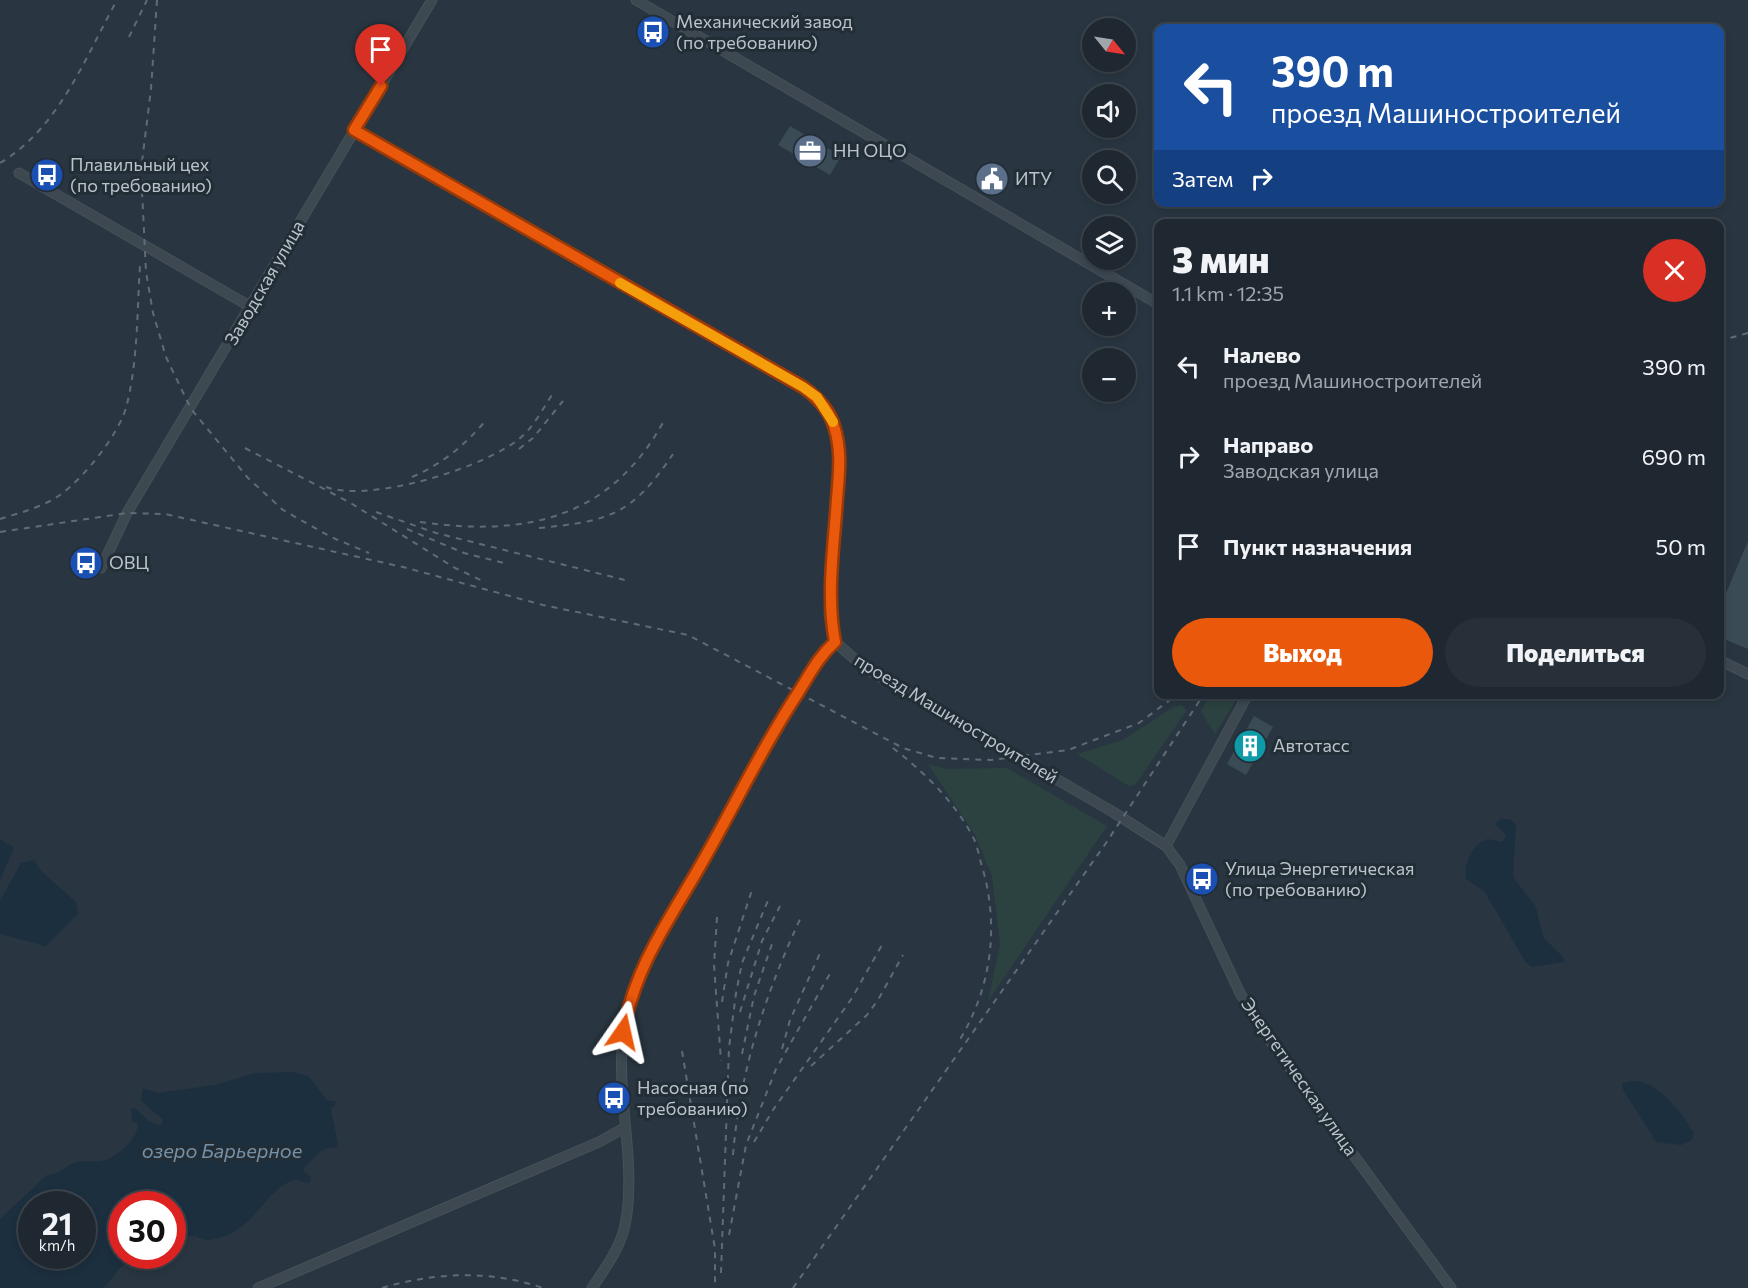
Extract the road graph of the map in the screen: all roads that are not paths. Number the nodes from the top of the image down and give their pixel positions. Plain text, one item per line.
1 (432, 0) edge
2 (636, 0) edge
3 (354, 130) junction
4 (41, 186) dead end
5 (1154, 302) edge
6 (251, 307) junction
7 (101, 568) dead end
8 (835, 642) junction
9 (1724, 662) edge
10 (1748, 674) edge
11 (1245, 699) edge
12 (1166, 846) junction
13 (624, 1128) junction
14 (258, 1288) edge
15 (592, 1288) edge
16 (1451, 1288) edge

1 - 3 street, Заводская улица
2 - 5 street
3 - 6 street, Заводская улица
3 - 8 street, проезд Машиностроителей
4 - 6 street
6 - 7 street, Заводская улица
8 - 12 street, проезд Машиностроителей
8 - 13 street
9 - 10 street
11 - 12 street
12 - 16 street, Энергетическая улица
13 - 14 street
13 - 15 street

